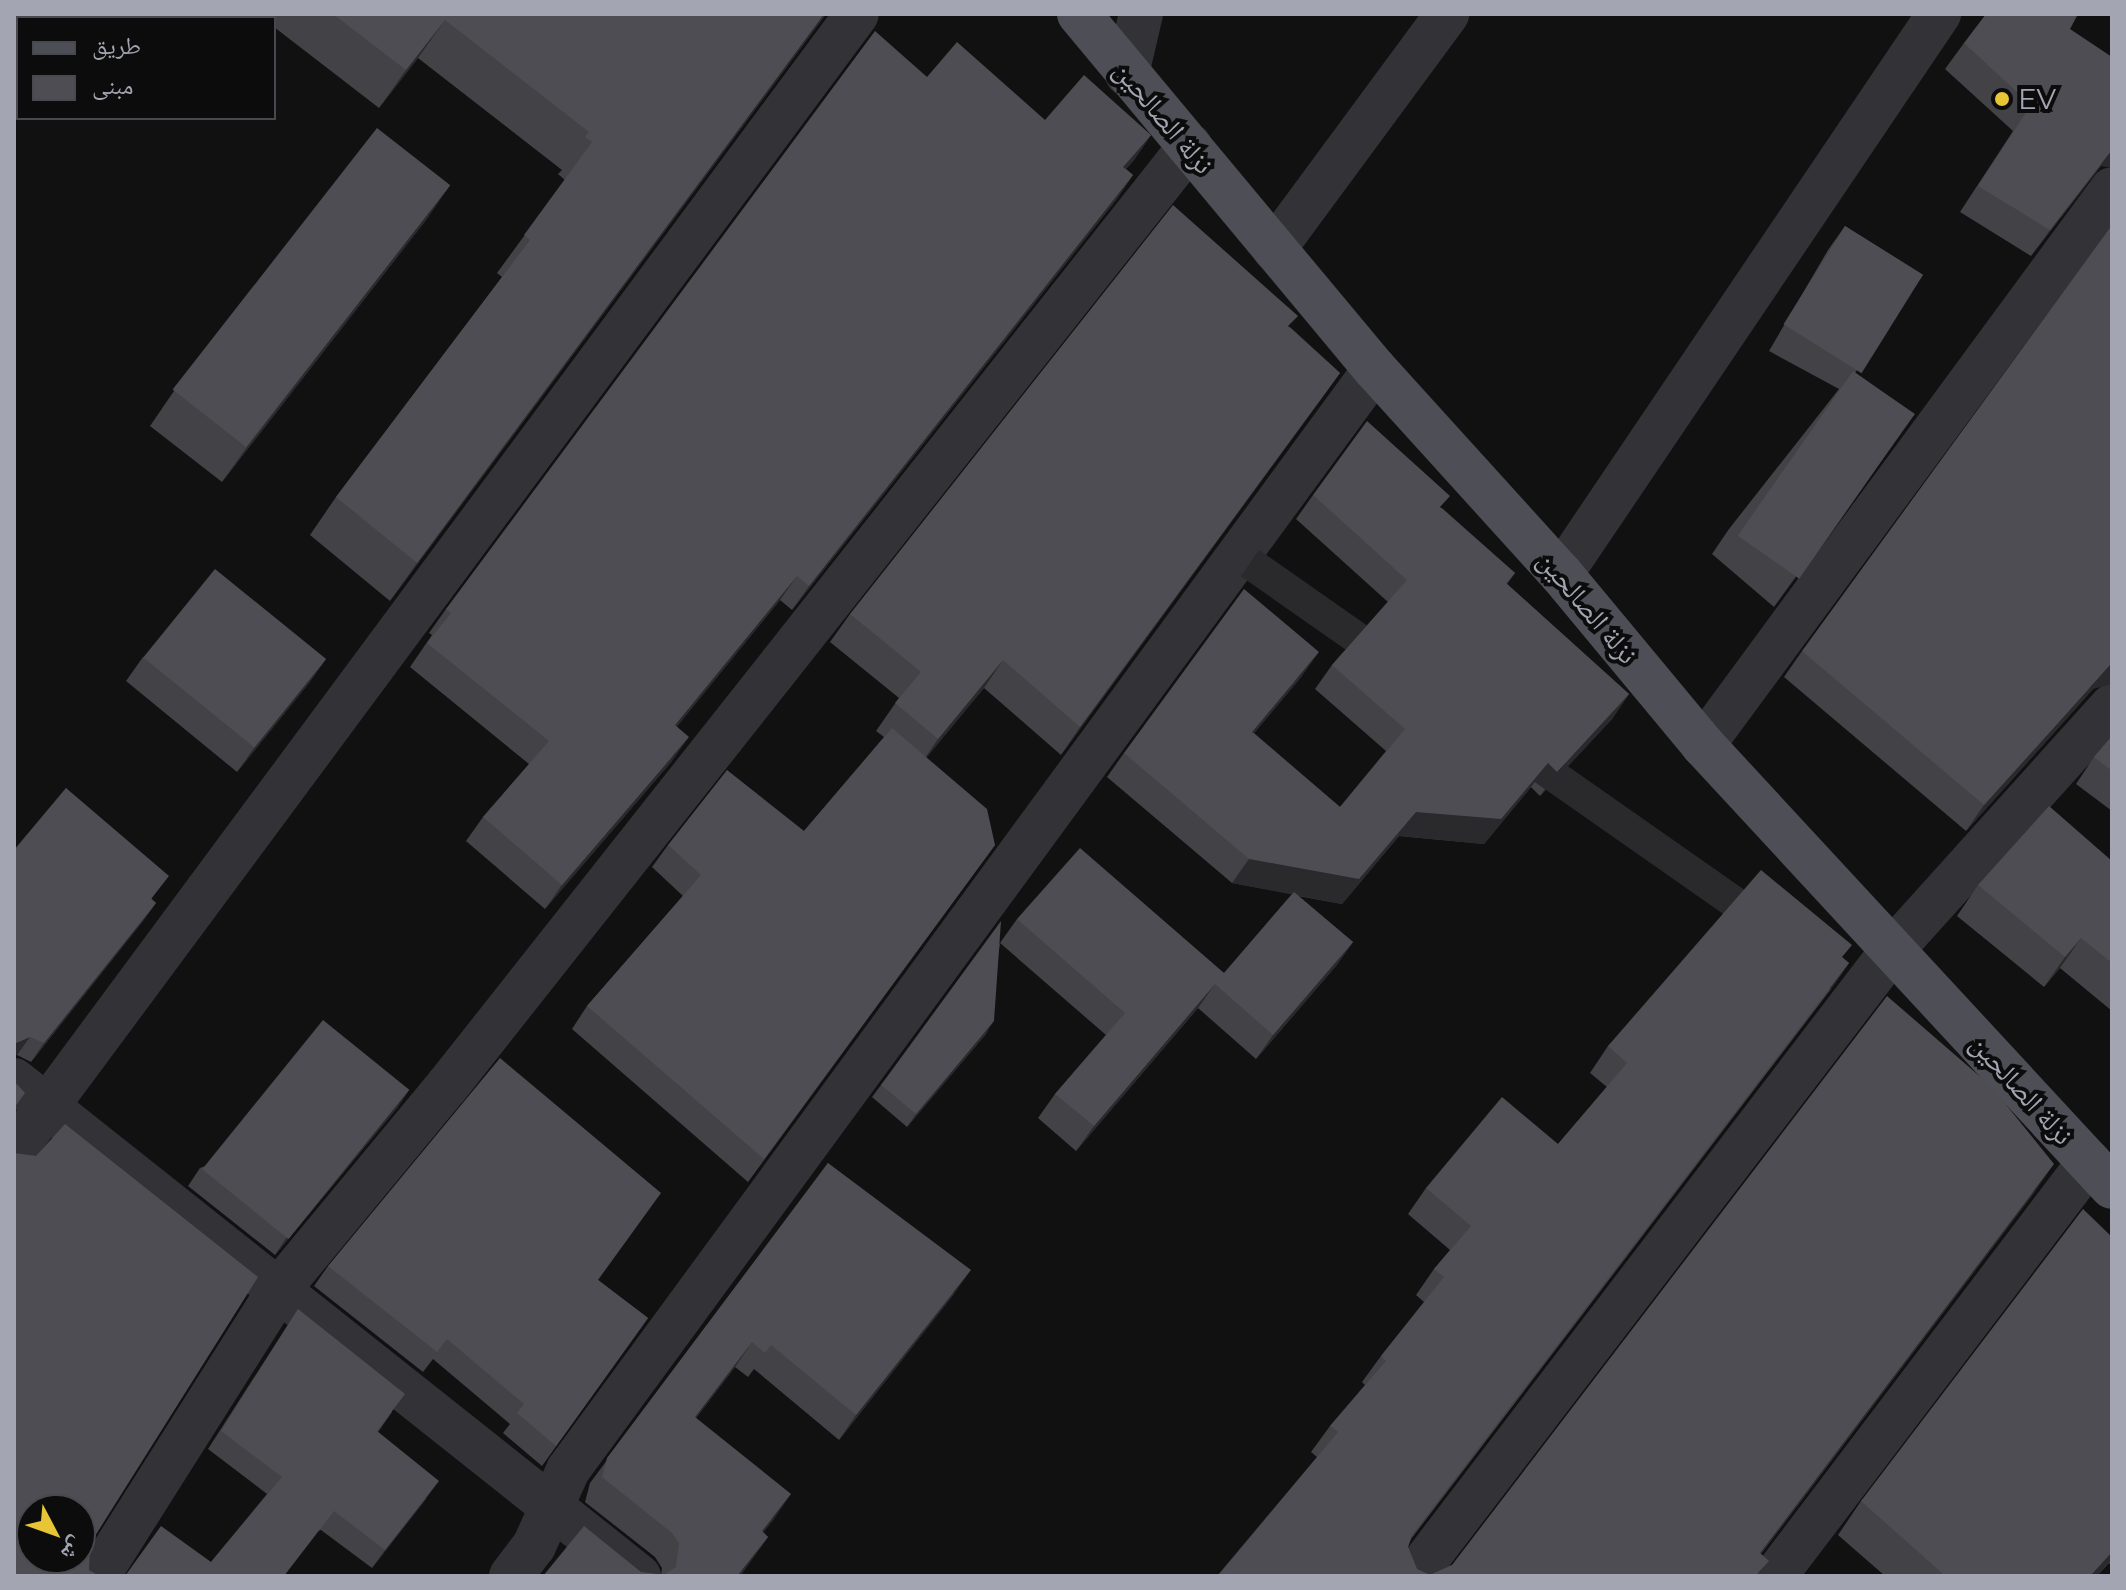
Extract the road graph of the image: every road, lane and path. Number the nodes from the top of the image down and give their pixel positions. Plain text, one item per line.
1 (857, 14) edge
2 (1079, 14) edge
3 (1141, 14) edge
4 (1447, 14) edge
5 (1939, 14) edge
6 (1127, 74) junction
7 (1190, 146) junction
8 (2112, 189) edge
9 (1274, 249) junction
10 (1375, 369) junction
11 (1561, 574) junction
12 (2112, 706) edge
13 (1703, 745) junction
14 (1894, 948) junction
15 (30, 1093) edge
16 (14, 1151) edge
17 (2100, 1175) edge
18 (280, 1288) junction
19 (551, 1510) junction
20 (98, 1576) edge
21 (511, 1576) edge
22 (639, 1576) edge
23 (1414, 1576) edge
24 (1775, 1576) edge

1 - 15 street
2 - 6 main road, نزلة الصالحين
3 - 6 street
4 - 9 street
5 - 11 street
6 - 7 main road, نزلة الصالحين
7 - 9 main road, نزلة الصالحين
7 - 18 street
8 - 13 street
9 - 10 main road, نزلة الصالحين
10 - 11 main road, نزلة الصالحين
10 - 19 street
11 - 13 main road, نزلة الصالحين
12 - 14 street
13 - 14 main road, نزلة الصالحين
14 - 17 main road, نزلة الصالحين
14 - 23 street
15 - 16 street
15 - 18 street
17 - 24 street
18 - 19 street
18 - 20 street
19 - 21 street
19 - 22 street

